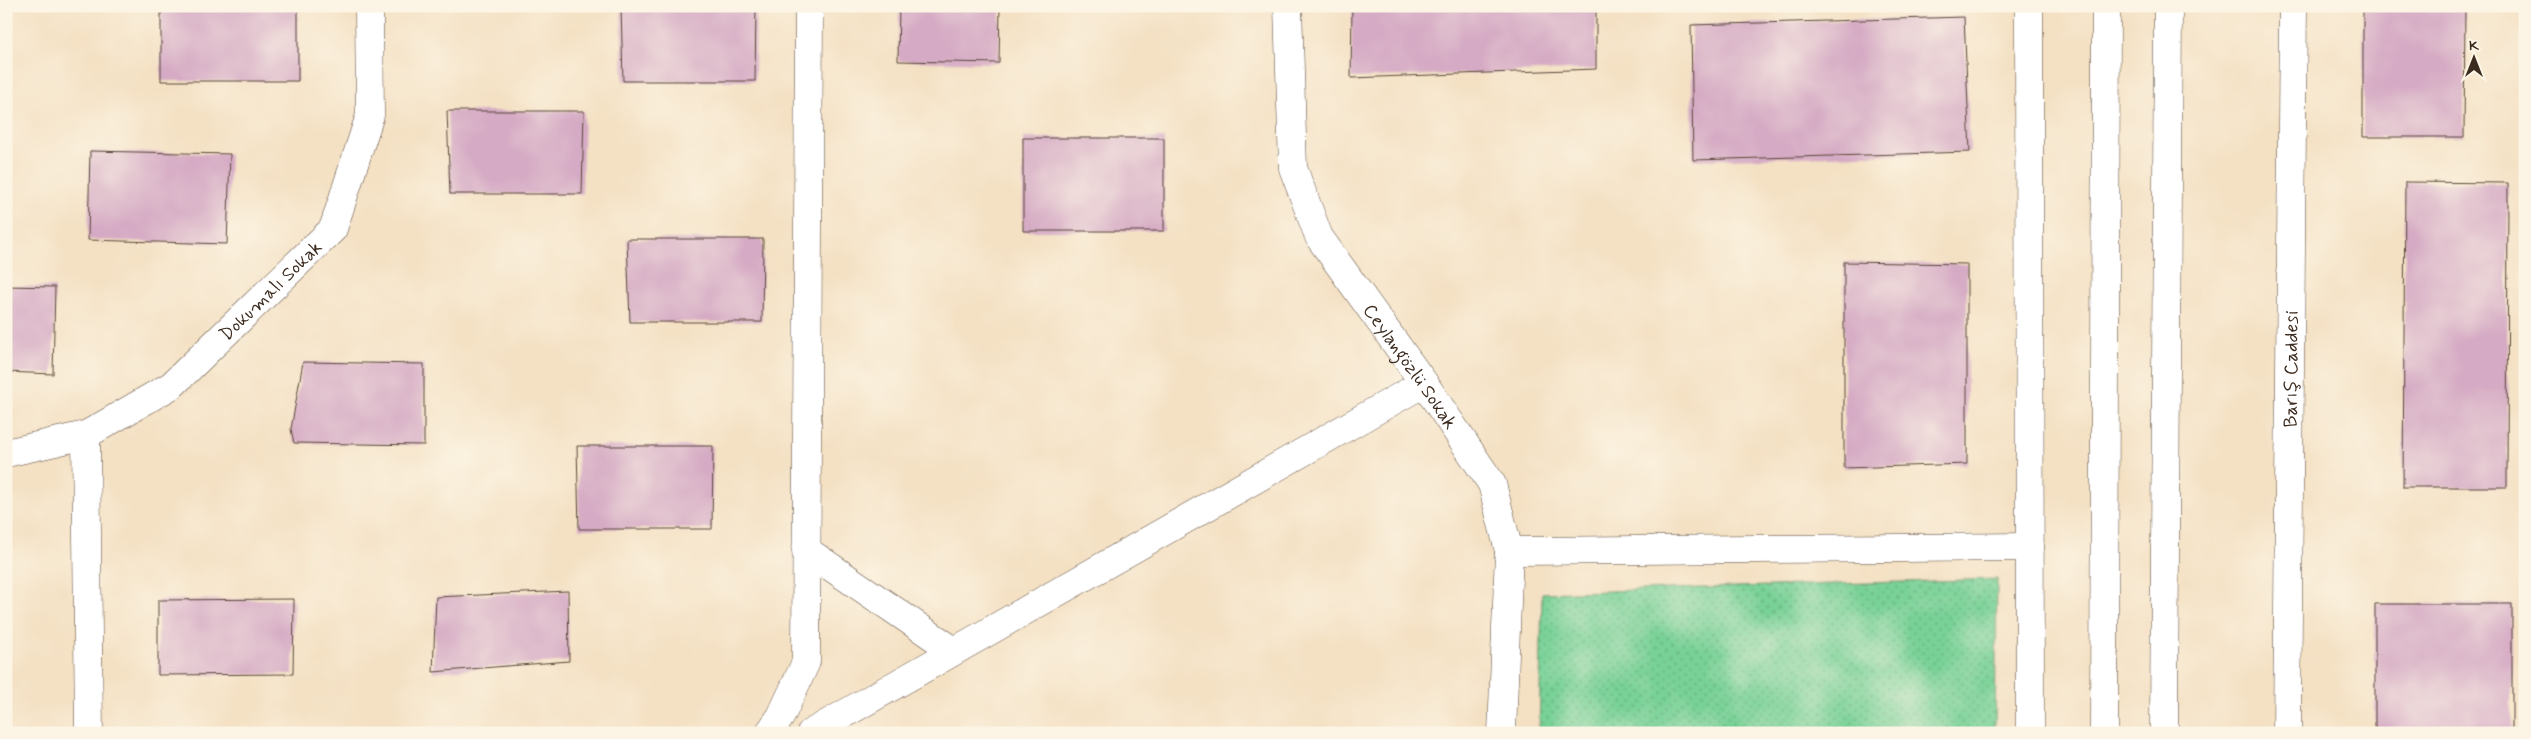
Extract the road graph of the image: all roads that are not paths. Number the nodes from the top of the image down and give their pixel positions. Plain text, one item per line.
1 (369, 6) edge
2 (809, 6) edge
3 (1288, 6) edge
4 (2029, 6) edge
5 (2106, 6) edge
6 (2168, 6) edge
7 (2292, 6) edge
8 (1424, 383) junction
9 (86, 435) junction
10 (6, 453) edge
11 (2030, 547) junction
12 (806, 550) junction
13 (1509, 552) junction
14 (954, 651) junction
15 (88, 733) edge
16 (770, 733) edge
17 (810, 733) edge
18 (1502, 733) edge
19 (2030, 733) edge
20 (2104, 733) edge
21 (2164, 733) edge
22 (2287, 733) edge

1 - 9 street, Dokumalı Sokak
2 - 12 street
3 - 8 street, Ceylangözlü Sokak
4 - 11 street
5 - 20 street
6 - 21 street
7 - 22 street, Barış Caddesi
8 - 13 street, Ceylangözlü Sokak
8 - 14 street
9 - 10 street, Dokumalı Sokak
9 - 15 street
11 - 13 street
11 - 19 street
12 - 14 street
12 - 16 street
13 - 18 street, Ceylangözlü Sokak
14 - 17 street

